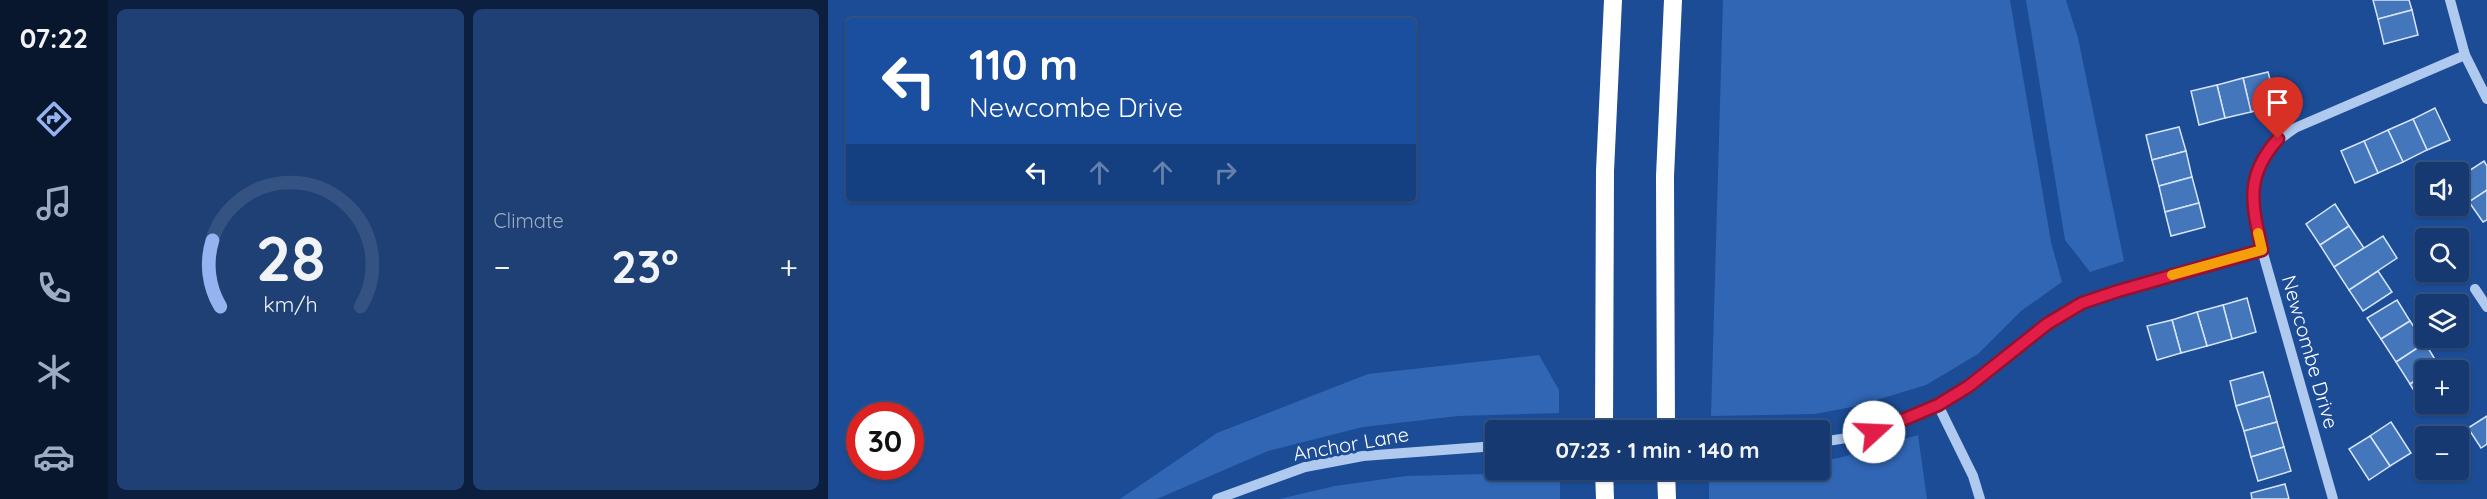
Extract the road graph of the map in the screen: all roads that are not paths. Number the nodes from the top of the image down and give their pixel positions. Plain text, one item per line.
1 (1613, 0) edge
2 (1673, 0) edge
3 (2450, 0) edge
4 (2465, 55) junction
5 (2487, 99) edge
6 (2262, 250) junction
7 (2475, 289) dead end
8 (2487, 308) edge
9 (1938, 405) junction
10 (1604, 420) edge
11 (1666, 420) edge
12 (1830, 440) edge
13 (1485, 447) edge
14 (1604, 480) edge
15 (1666, 480) edge
16 (1217, 499) edge
17 (1605, 499) edge
18 (1667, 499) edge
19 (1980, 499) edge
20 (2333, 499) edge

1 - 10 highway
2 - 11 highway
3 - 4 street
4 - 5 street
4 - 6 street, Newcombe Drive
6 - 9 street
6 - 20 street, Newcombe Drive
7 - 8 street
9 - 12 street
9 - 19 street
13 - 16 street, Anchor Lane
14 - 17 highway
15 - 18 highway

